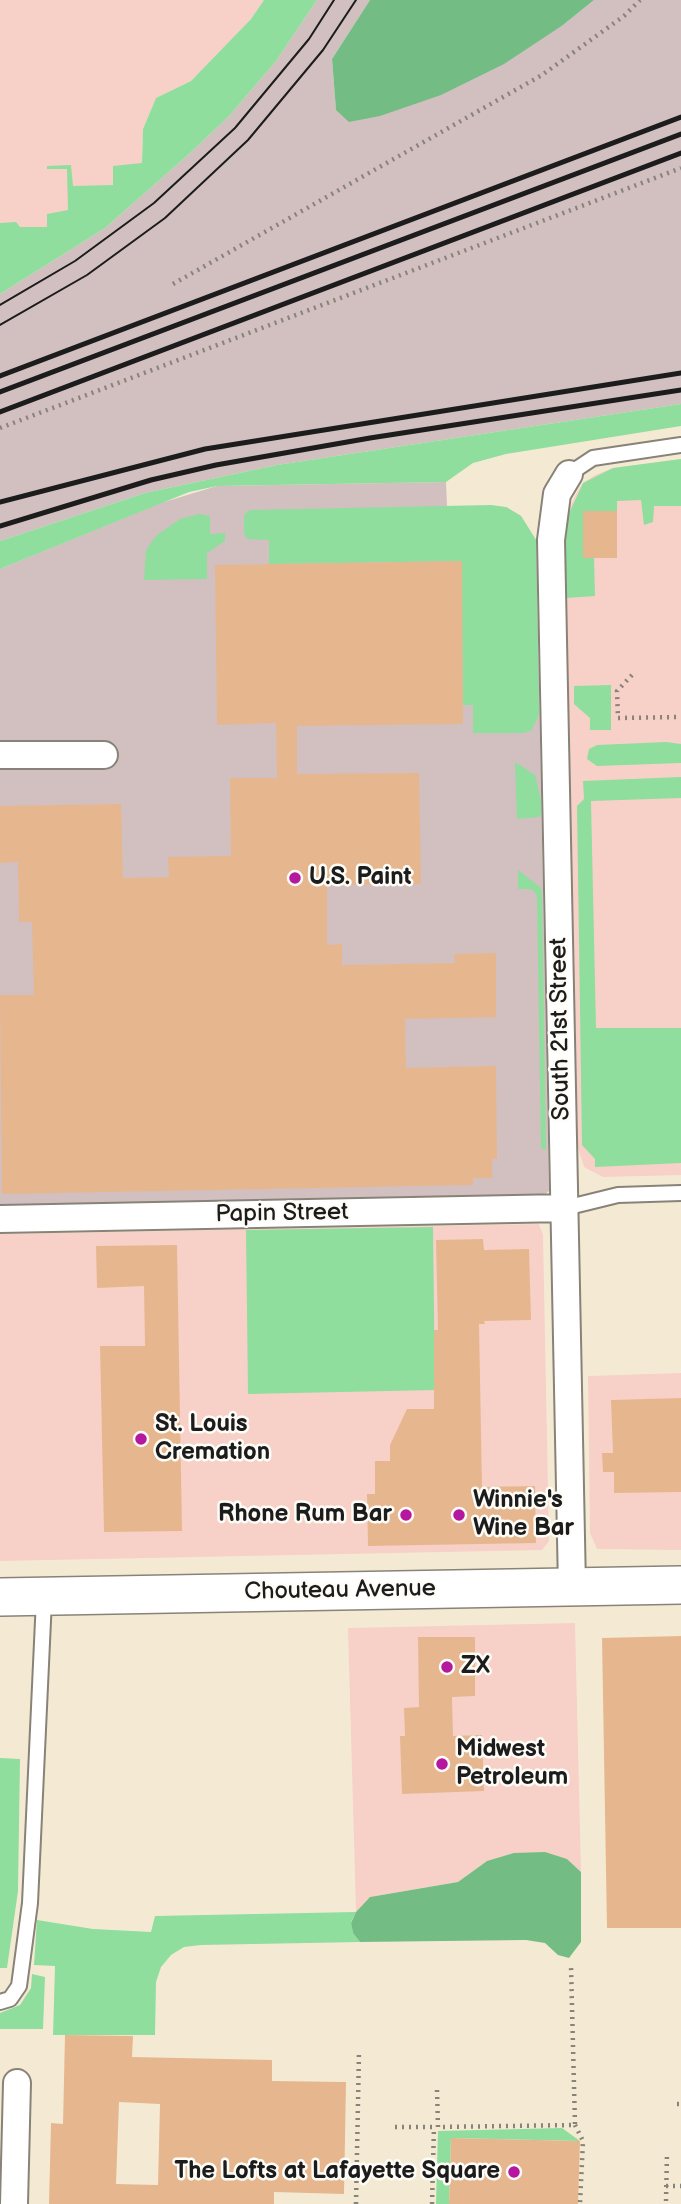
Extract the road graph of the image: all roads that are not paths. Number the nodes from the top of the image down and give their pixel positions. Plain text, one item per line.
1 (681, 445) edge
2 (569, 474) joint
3 (0, 755) edge
4 (104, 755) dead end
5 (681, 1193) edge
6 (565, 1208) junction
7 (0, 1219) edge
8 (681, 1585) edge
9 (572, 1587) junction
10 (0, 1597) edge
11 (44, 1597) junction
12 (0, 2002) edge
13 (17, 2083) dead end
14 (14, 2204) edge

1 - 2 lane
2 - 6 street, South 21st Street
3 - 4 street
5 - 6 lane
6 - 7 street, Papin Street
6 - 9 street, South 21st Street
8 - 9 main road, Chouteau Avenue
9 - 11 main road, Chouteau Avenue
10 - 11 main road, Chouteau Avenue
11 - 12 lane
13 - 14 street

